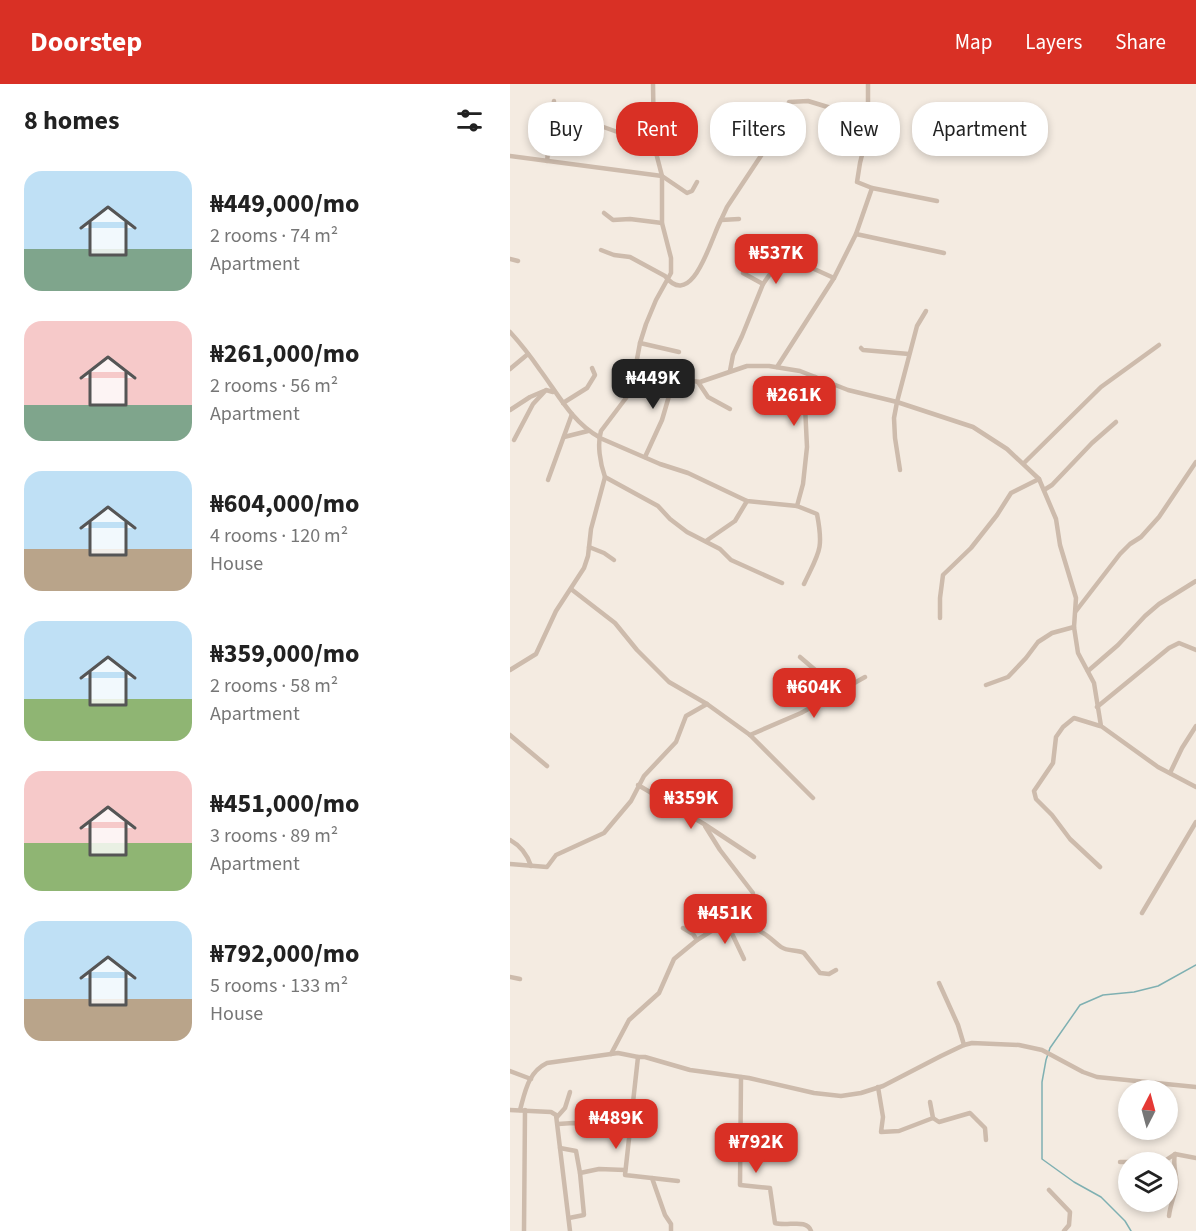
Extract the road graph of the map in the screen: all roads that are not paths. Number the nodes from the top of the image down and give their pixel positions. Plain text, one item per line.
1 (653, 84) edge
2 (868, 84) edge
3 (554, 101) dead end
4 (653, 102) edge
5 (818, 104) edge
6 (510, 156) edge
7 (657, 156) edge
8 (547, 161) junction
9 (662, 176) junction
10 (697, 182) dead end
11 (872, 188) junction
12 (937, 201) dead end
13 (604, 213) dead end
14 (740, 219) dead end
15 (721, 220) junction
16 (662, 223) junction
17 (856, 234) junction
18 (784, 238) dead end
19 (601, 250) dead end
20 (944, 253) dead end
21 (510, 259) edge
22 (518, 261) dead end
23 (812, 268) dead end
24 (743, 273) dead end
25 (834, 278) junction
26 (669, 280) junction
27 (764, 284) junction
28 (926, 311) dead end
29 (510, 332) edge
30 (640, 344) junction
31 (1159, 345) dead end
32 (861, 348) dead end
33 (679, 352) dead end
34 (528, 354) junction
35 (909, 354) junction
36 (777, 367) junction
37 (592, 368) dead end
38 (510, 369) edge
39 (730, 371) junction
40 (635, 374) junction
41 (815, 377) junction
42 (674, 379) junction
43 (698, 382) junction
44 (546, 390) junction
45 (553, 392) junction
46 (897, 402) junction
47 (563, 403) junction
48 (730, 409) dead end
49 (510, 410) edge
50 (572, 414) junction
51 (1116, 422) dead end
52 (588, 431) junction
53 (564, 437) junction
54 (600, 437) junction
55 (513, 440) dead end
56 (645, 457) junction
57 (1196, 462) edge
58 (1024, 463) junction
59 (900, 470) dead end
60 (605, 477) junction
61 (1039, 479) junction
62 (548, 480) dead end
63 (1044, 489) junction
64 (747, 501) junction
65 (797, 506) junction
66 (706, 541) junction
67 (589, 547) junction
68 (614, 560) dead end
69 (1196, 581) edge
70 (782, 583) dead end
71 (804, 584) dead end
72 (571, 589) junction
73 (1076, 611) junction
74 (940, 618) dead end
75 (1074, 627) junction
76 (1196, 650) edge
77 (800, 657) dead end
78 (510, 670) edge
79 (1088, 671) junction
80 (865, 677) dead end
81 (986, 685) dead end
82 (836, 694) junction
83 (707, 704) junction
84 (1097, 707) junction
85 (1101, 726) junction
86 (1196, 726) edge
87 (510, 735) edge
88 (750, 735) junction
89 (547, 766) dead end
90 (1170, 773) junction
91 (638, 785) junction
92 (1196, 787) edge
93 (813, 798) dead end
94 (1196, 822) edge
95 (704, 824) junction
96 (510, 840) edge
97 (754, 857) dead end
98 (510, 864) edge
99 (531, 866) junction
100 (1100, 867) dead end
101 (753, 893) dead end
102 (1142, 912) dead end
103 (726, 921) junction
104 (683, 928) dead end
105 (698, 940) junction
106 (744, 959) dead end
107 (836, 970) dead end
108 (510, 976) edge
109 (520, 979) dead end
110 (939, 983) dead end
111 (964, 1045) junction
112 (611, 1054) junction
113 (638, 1057) junction
114 (510, 1071) edge
115 (741, 1077) junction
116 (531, 1078) junction
117 (1196, 1087) edge
118 (878, 1088) junction
119 (570, 1092) dead end
120 (930, 1102) dead end
121 (510, 1110) edge
122 (523, 1110) junction
123 (557, 1117) junction
124 (933, 1118) junction
125 (558, 1124) junction
126 (597, 1126) dead end
127 (986, 1140) dead end
128 (560, 1148) junction
129 (1178, 1155) edge
130 (1196, 1158) edge
131 (625, 1170) junction
132 (580, 1173) junction
133 (652, 1178) junction
134 (678, 1181) dead end
135 (1049, 1190) dead end
136 (1170, 1212) edge
137 (1169, 1216) dead end
138 (569, 1218) junction
139 (524, 1231) edge
140 (570, 1231) edge
141 (671, 1231) edge
142 (811, 1231) edge
143 (1064, 1231) edge

1 - 4 street
2 - 11 street
3 - 8 street
5 - 15 street
6 - 8 street
7 - 9 street
8 - 9 street
9 - 10 street
9 - 16 street
11 - 12 street
11 - 17 street
13 - 16 street
14 - 15 street
15 - 26 street
16 - 26 street
17 - 20 street
17 - 25 street
18 - 27 street
19 - 26 street
21 - 22 street
23 - 25 street
24 - 27 street
25 - 36 street
26 - 30 street
27 - 39 street
28 - 35 street
29 - 34 street
30 - 33 street
30 - 40 street
31 - 58 street
32 - 35 street
34 - 38 street
34 - 45 street
35 - 46 street
36 - 39 street
36 - 41 street
37 - 47 street
39 - 43 street
40 - 42 street
40 - 54 street
41 - 46 street
41 - 65 street
42 - 43 street
42 - 56 street
43 - 48 street
44 - 45 street
44 - 49 street
44 - 55 street
45 - 47 street
46 - 58 street
46 - 59 street
47 - 50 street
50 - 52 street
50 - 53 street
51 - 63 street
52 - 53 street
52 - 54 street
53 - 62 street
54 - 56 street
54 - 60 street
56 - 64 street
57 - 73 street
58 - 61 street
60 - 66 street
60 - 67 street
61 - 63 street
61 - 74 street
63 - 73 street
64 - 65 street
64 - 66 street
65 - 71 street
66 - 70 street
67 - 68 street
67 - 72 street
69 - 79 street
72 - 78 street
72 - 83 street
73 - 75 street
75 - 79 street
75 - 81 street
76 - 84 street
77 - 82 street
79 - 84 street
80 - 82 street
82 - 88 street
83 - 88 street
83 - 91 street
84 - 85 street
85 - 90 street
85 - 100 street
86 - 90 street
87 - 89 street
88 - 93 street
90 - 92 street
91 - 95 street
91 - 99 street
94 - 102 street
95 - 97 street
95 - 101 street
96 - 99 street
98 - 99 street
103 - 105 street
103 - 106 street
103 - 107 street
104 - 105 street
105 - 112 street
108 - 109 street
110 - 111 street
111 - 117 street
111 - 118 street
112 - 113 street
112 - 116 street
113 - 115 street
113 - 131 street
114 - 116 street
115 - 118 street
115 - 142 street
116 - 122 street
118 - 124 street
119 - 123 street
120 - 124 street
121 - 122 street
122 - 123 street
122 - 139 street
123 - 125 street
124 - 127 street
125 - 126 street
125 - 128 street
128 - 132 street
128 - 138 street
129 - 130 street
131 - 132 street
131 - 133 street
132 - 138 street
133 - 134 street
133 - 141 street
135 - 143 street
136 - 137 street
138 - 140 street

